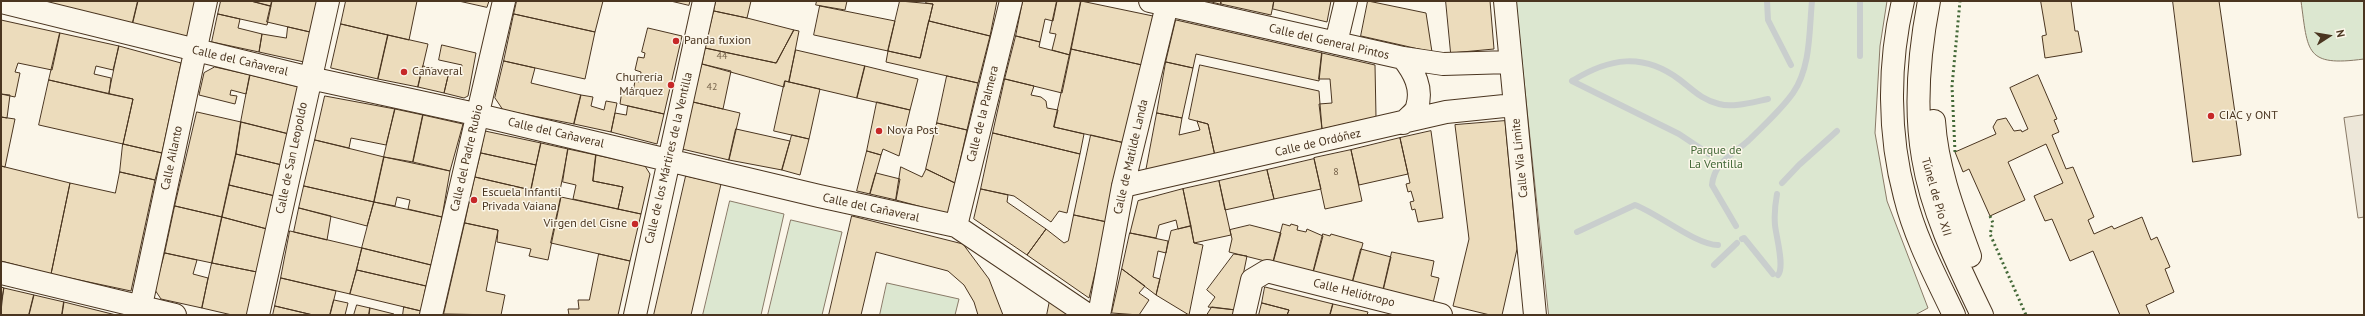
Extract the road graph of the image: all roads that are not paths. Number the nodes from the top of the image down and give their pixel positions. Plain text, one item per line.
1 (206, 1) edge
2 (328, 1) edge
3 (504, 1) edge
4 (704, 1) edge
5 (1011, 1) edge
6 (1346, 1) edge
7 (1505, 1) edge
8 (1903, 1) edge
9 (1912, 1) edge
10 (1929, 1) edge
11 (1933, 1) edge
12 (1, 2) edge
13 (1162, 2) edge
14 (1336, 43) junction
15 (195, 51) junction
16 (1403, 58) junction
17 (1510, 62) junction
18 (310, 78) junction
19 (1514, 105) junction
20 (478, 114) junction
21 (1403, 123) junction
22 (669, 160) junction
23 (1123, 186) junction
24 (956, 226) junction
25 (1, 273) edge
26 (140, 311) edge
27 (1534, 314) edge
28 (175, 315) edge
29 (258, 315) edge
30 (431, 315) edge
31 (634, 315) edge
32 (1088, 315) edge
33 (1099, 315) edge
34 (1244, 315) edge
35 (1441, 315) edge
36 (1954, 315) edge
37 (1966, 315) edge
38 (1982, 315) edge
39 (1997, 315) edge

1 - 15 street, Calle Ailanto
2 - 18 street, Calle de San Leopoldo
3 - 20 street, Calle del Padre Rubio
4 - 22 street, Calle de los Mártires de la Ventilla
5 - 24 street, Calle de la Palmera
6 - 14 street
7 - 17 street, Calle Vía Límite
8 - 36 street
9 - 37 street, Túnel de Pío XII
10 - 38 street, Túnel de Pío XII
11 - 39 street
12 - 15 street, Calle del Cañaveral
13 - 14 street, Calle del General Pintos
13 - 23 street, Calle de Matilde Landa
14 - 16 street, Calle del General Pintos
15 - 18 street, Calle del Cañaveral
15 - 26 street, Calle Ailanto
16 - 17 street, Calle del General Pintos
16 - 21 street
17 - 19 street, Calle Vía Límite
18 - 20 street, Calle del Cañaveral
18 - 29 street, Calle de San Leopoldo
19 - 21 street, Calle de Ordóñez
19 - 27 street, Calle Vía Límite
20 - 22 street, Calle del Cañaveral
20 - 30 street, Calle del Padre Rubio
21 - 23 street, Calle de Ordóñez
22 - 24 street, Calle del Cañaveral
22 - 31 street, Calle de los Mártires de la Ventilla
23 - 33 street, Calle de Matilde Landa
24 - 32 street, Calle del Cañaveral
25 - 26 street
26 - 28 street
34 - 35 street, Calle Heliótropo

